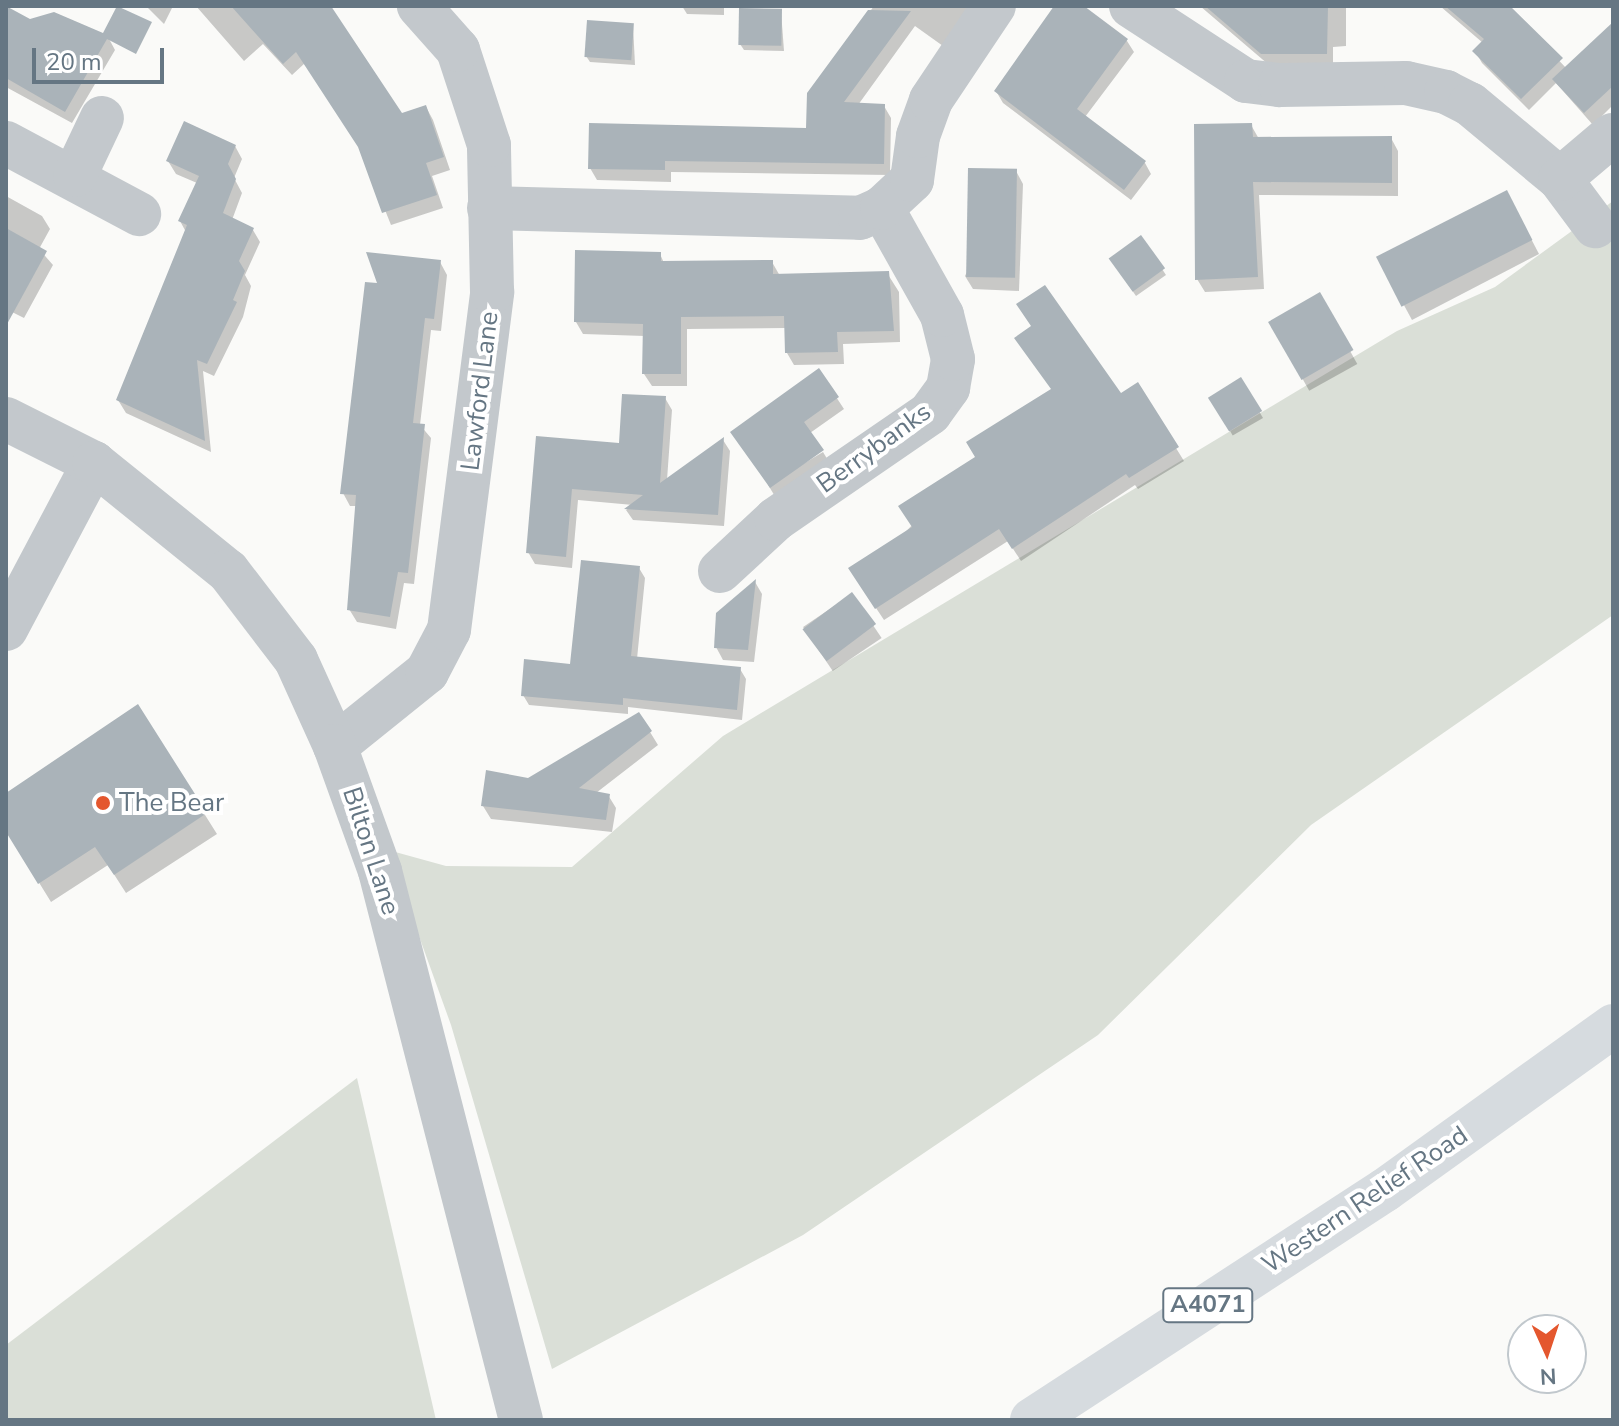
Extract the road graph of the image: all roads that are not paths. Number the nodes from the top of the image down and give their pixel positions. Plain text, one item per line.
1 (419, 6) edge
2 (994, 6) edge
3 (1131, 6) edge
4 (102, 118) dead end
5 (1612, 135) edge
6 (6, 143) edge
7 (75, 175) junction
8 (1560, 179) junction
9 (489, 208) junction
10 (882, 208) junction
11 (139, 214) dead end
12 (1595, 226) dead end
13 (6, 419) edge
14 (94, 463) junction
15 (720, 571) dead end
16 (6, 629) edge
17 (335, 746) junction
18 (1613, 1026) edge
19 (518, 1413) edge
20 (1032, 1420) edge

1 - 9 street, Lawford Lane
2 - 10 street
3 - 8 street
4 - 7 street
5 - 8 street
6 - 7 street
7 - 11 street
8 - 12 street
9 - 10 street
9 - 17 street, Lawford Lane
10 - 15 street, Berrybanks
13 - 14 street, Bilton Lane
14 - 16 street
14 - 17 street, Bilton Lane
17 - 19 street, Bilton Lane
18 - 20 highway, Western Relief Road / A4071

